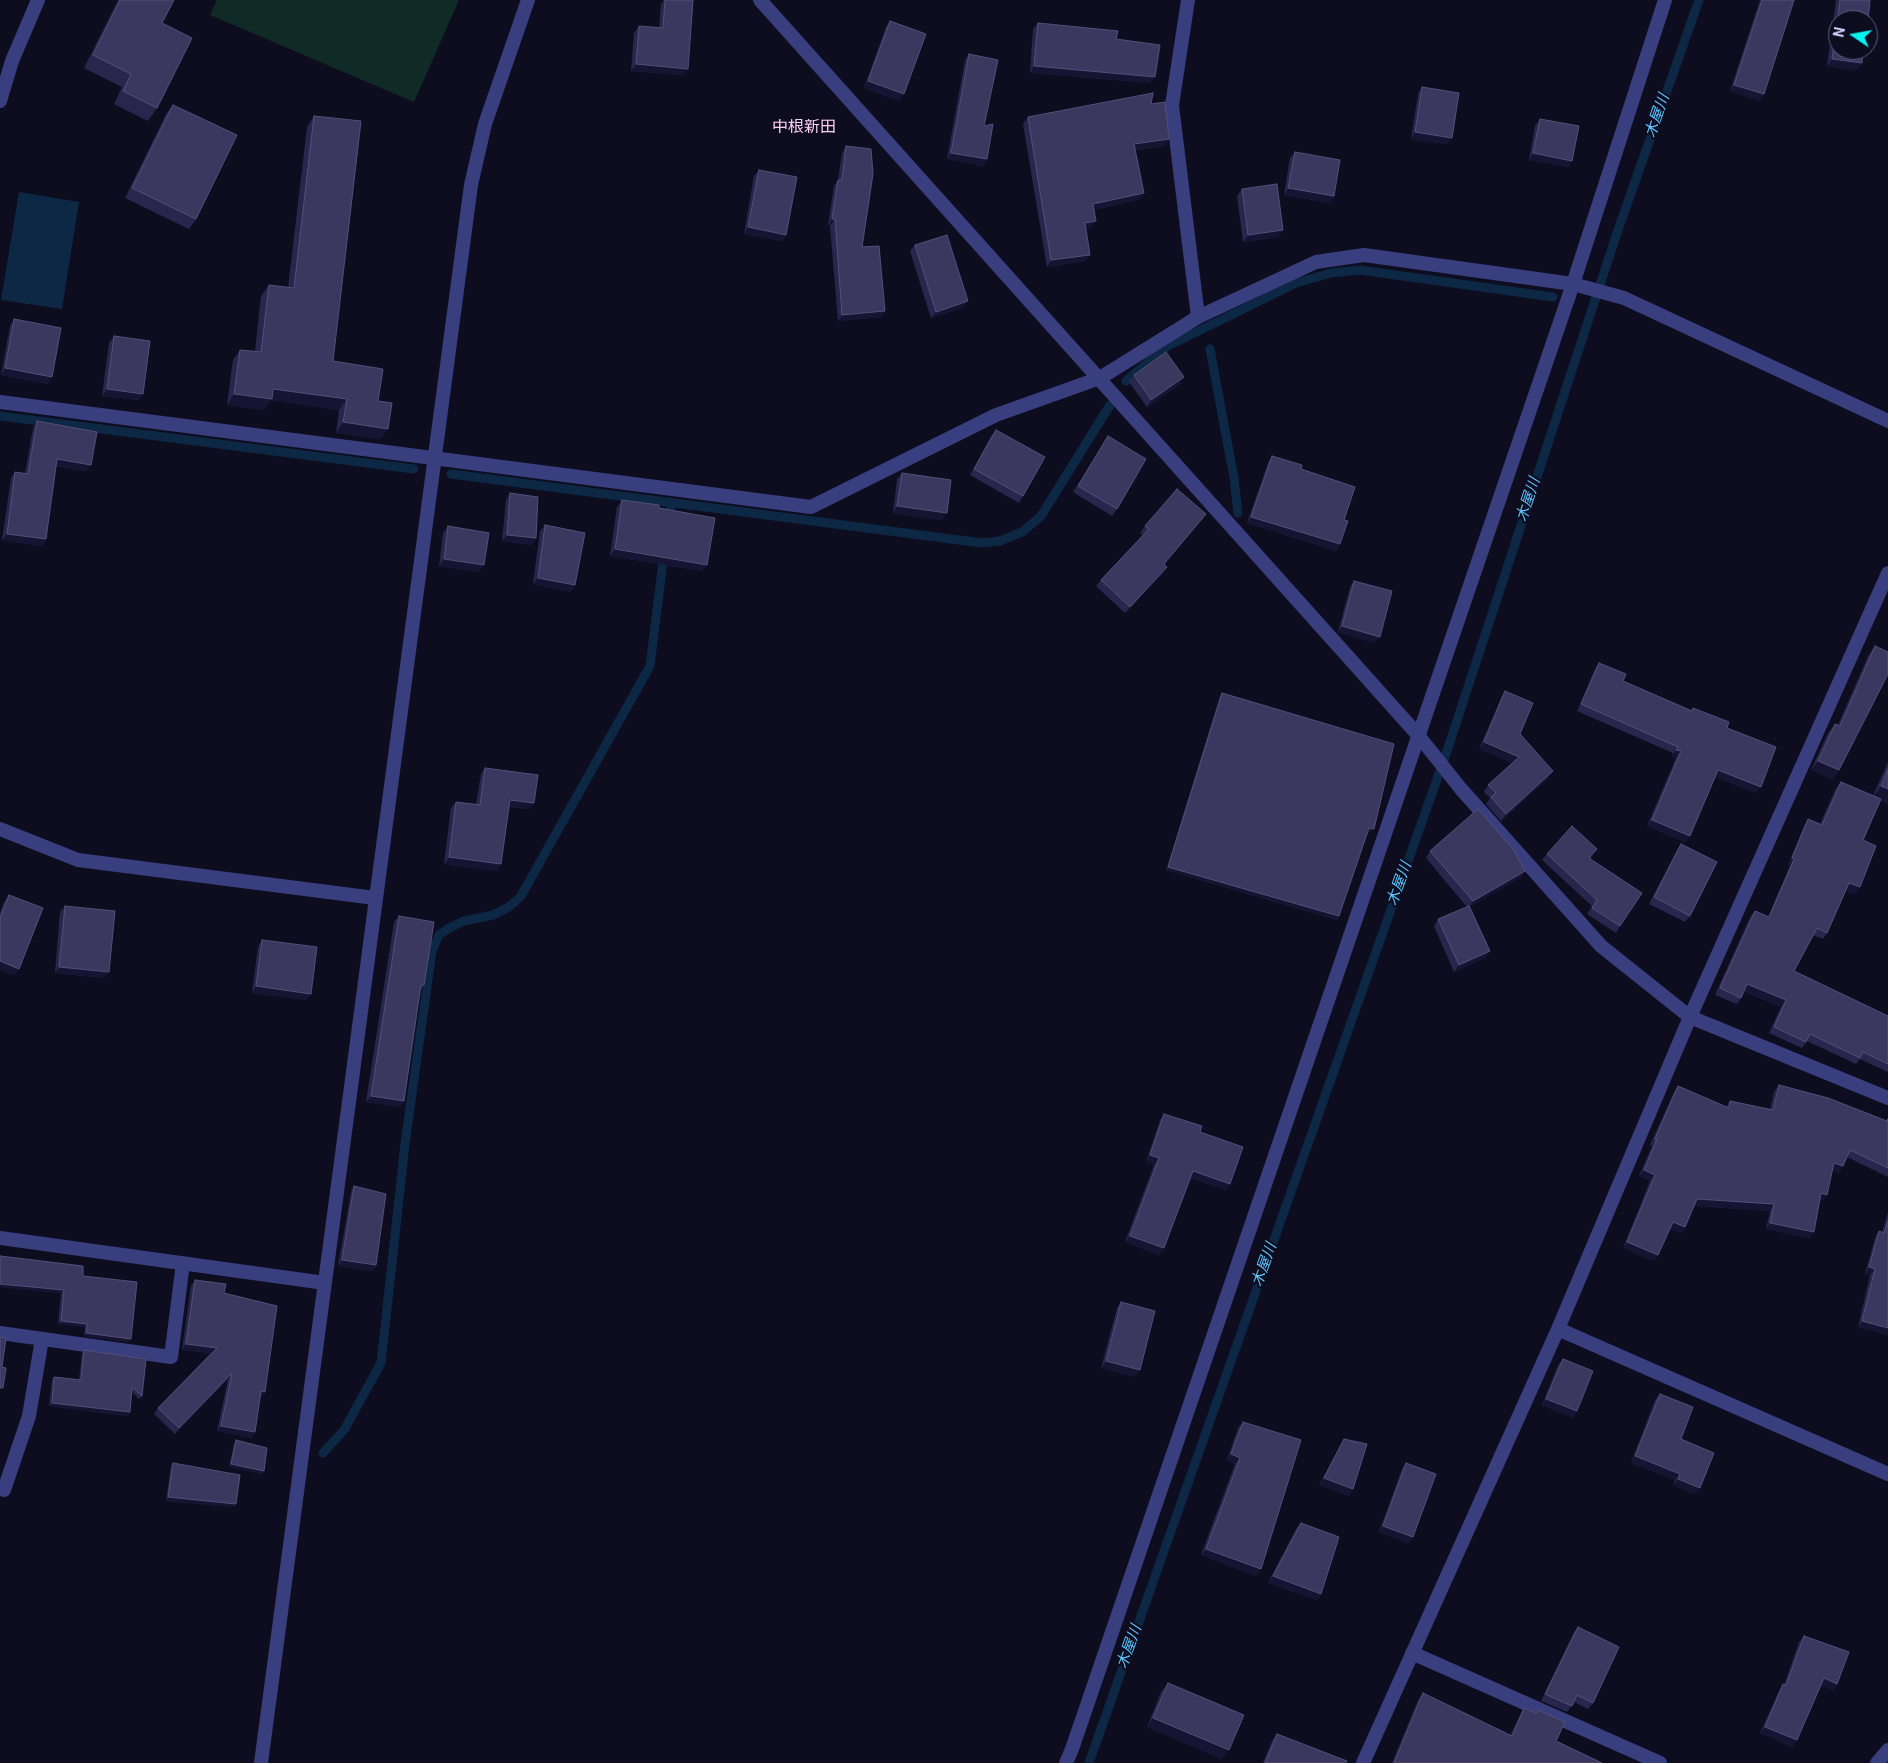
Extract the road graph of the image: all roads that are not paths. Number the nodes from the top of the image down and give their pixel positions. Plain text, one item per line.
1 (38, 0) edge
2 (528, 0) edge
3 (760, 0) edge
4 (1188, 0) edge
5 (1665, 0) edge
6 (0, 101) edge
7 (1573, 284) junction
8 (1198, 317) junction
9 (1100, 378) junction
10 (0, 402) edge
11 (1888, 421) edge
12 (433, 459) junction
13 (1888, 573) edge
14 (1418, 735) junction
15 (0, 829) edge
16 (375, 898) junction
17 (1690, 1017) junction
18 (1888, 1098) edge
19 (0, 1238) edge
20 (184, 1263) junction
21 (325, 1283) junction
22 (1558, 1329) junction
23 (0, 1333) edge
24 (42, 1339) junction
25 (6, 1469) edge
26 (1888, 1474) edge
27 (4, 1490) dead end
28 (1412, 1653) junction
29 (1888, 1750) edge
30 (261, 1763) edge
31 (1066, 1763) edge
32 (1363, 1763) edge
33 (1660, 1763) edge
34 (1877, 1763) edge

1 - 6 street
2 - 12 street
3 - 9 street
4 - 8 street
5 - 7 street
7 - 8 street
7 - 11 street
7 - 14 street
8 - 9 street
9 - 12 street
9 - 14 street
10 - 12 street
12 - 16 street
13 - 17 street
14 - 17 street
14 - 31 street
15 - 16 street
16 - 21 street
17 - 18 street
17 - 22 street
19 - 20 street
20 - 21 street
20 - 24 street
21 - 30 street
22 - 26 street
22 - 28 street
23 - 24 street
24 - 25 street
25 - 27 street
28 - 32 street
28 - 33 street
29 - 34 street

